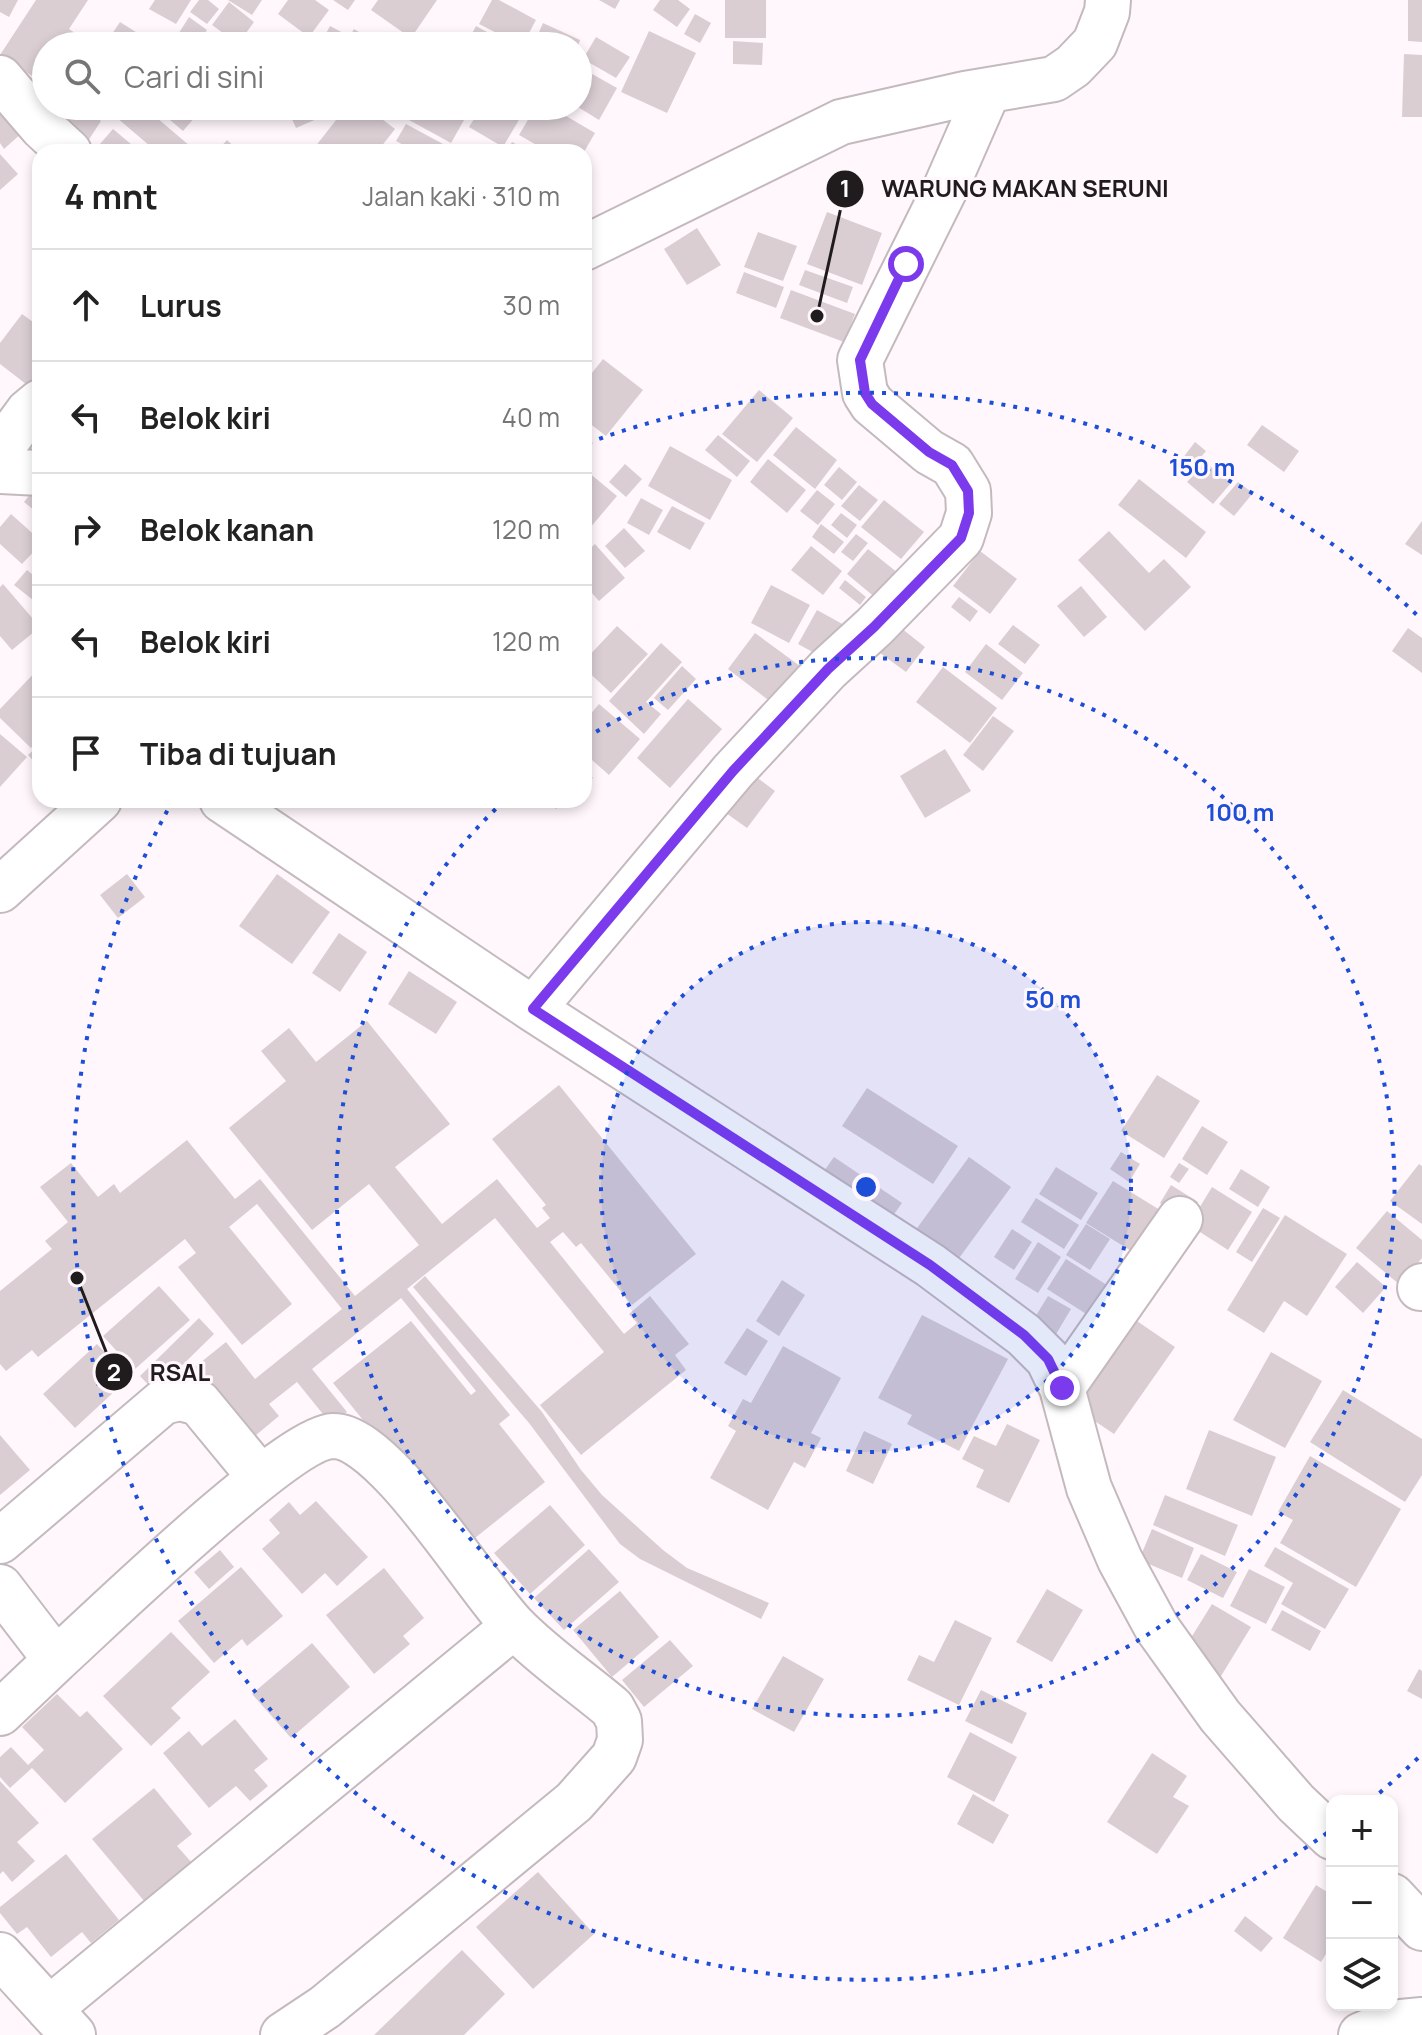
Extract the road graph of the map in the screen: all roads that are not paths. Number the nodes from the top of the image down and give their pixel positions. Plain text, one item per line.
1 (1108, 0) edge
2 (0, 78) edge
3 (988, 91) junction
4 (32, 115) edge
5 (36, 120) edge
6 (60, 144) edge
7 (592, 244) edge
8 (32, 409) edge
9 (0, 450) edge
10 (0, 471) edge
11 (32, 473) edge
12 (89, 808) edge
13 (234, 808) edge
14 (6, 875) edge
15 (533, 1009) junction
16 (1180, 1219) dead end
17 (1062, 1388) junction
18 (260, 1477) junction
19 (0, 1541) edge
20 (0, 1587) edge
21 (514, 1626) junction
22 (56, 1660) junction
23 (0, 1713) edge
24 (1326, 1831) edge
25 (1398, 1902) edge
26 (1422, 1928) edge
27 (0, 1955) edge
28 (1422, 2020) edge
29 (61, 2022) edge
30 (283, 2035) edge
31 (1361, 2035) edge

1 - 3 street
2 - 4 street
3 - 7 street
3 - 15 street
5 - 6 street
8 - 9 street
10 - 11 street
12 - 14 street
13 - 15 street
15 - 17 street
16 - 17 street
17 - 24 street
18 - 19 street
18 - 21 street
18 - 22 street
20 - 22 street
21 - 29 street
21 - 30 street
22 - 23 street
25 - 26 street
27 - 29 street
28 - 31 street

